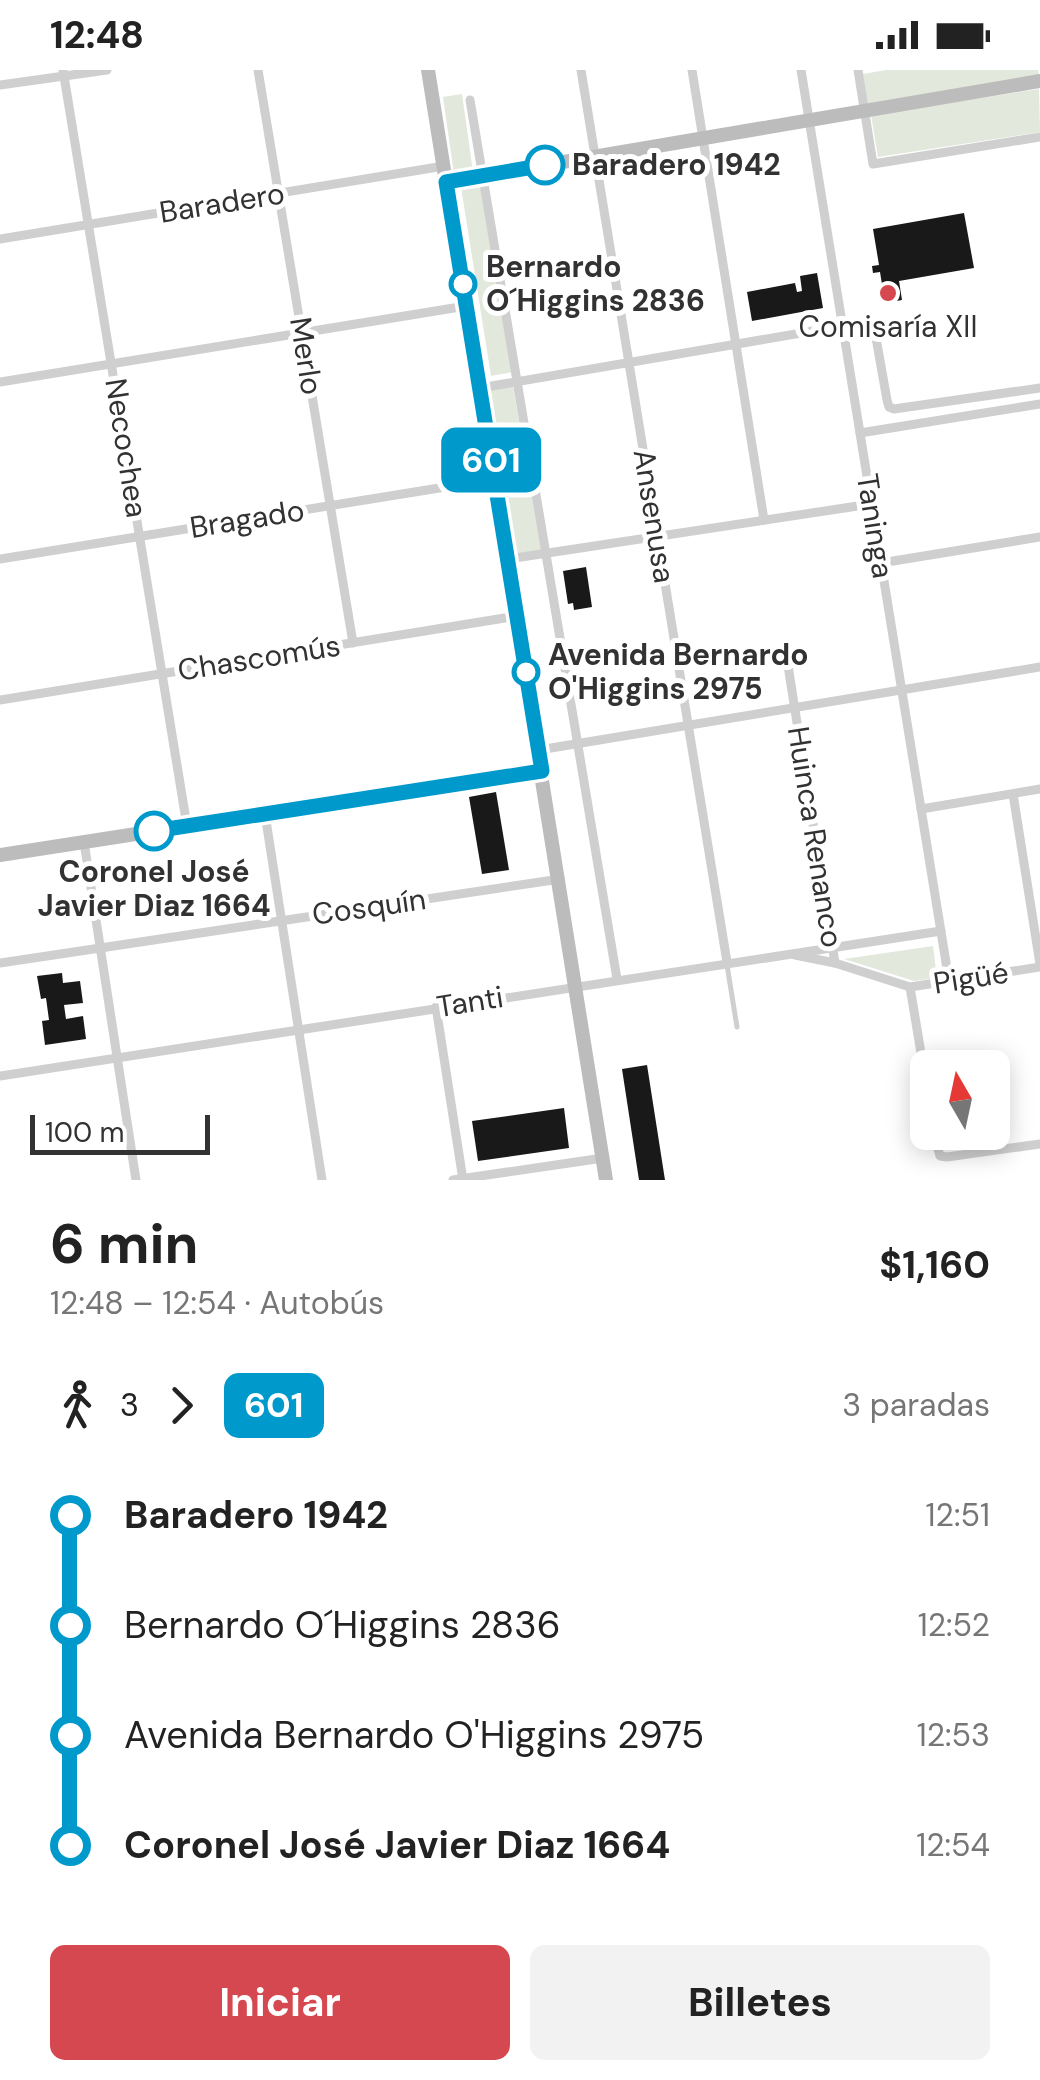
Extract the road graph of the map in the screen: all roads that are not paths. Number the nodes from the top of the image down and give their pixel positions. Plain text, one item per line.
1 (107, 70) edge
2 (258, 70) edge
3 (428, 70) edge
4 (582, 70) edge
5 (692, 70) edge
6 (800, 70) edge
7 (858, 70) edge
8 (63, 73) edge
9 (1040, 81) edge
10 (0, 86) edge
11 (470, 100) dead end
12 (864, 111) junction
13 (809, 120) junction
14 (1040, 137) edge
15 (703, 138) junction
16 (596, 156) junction
17 (445, 174) junction
18 (483, 177) junction
19 (279, 193) junction
20 (89, 224) junction
21 (0, 238) edge
22 (466, 306) junction
23 (842, 326) junction
24 (302, 334) junction
25 (876, 338) dead end
26 (736, 344) junction
27 (112, 362) junction
28 (629, 362) junction
29 (517, 381) junction
30 (0, 382) edge
31 (480, 388) junction
32 (1040, 388) edge
33 (993, 396) junction
34 (1040, 404) edge
35 (996, 411) junction
36 (860, 433) junction
37 (494, 479) junction
38 (871, 504) junction
39 (331, 505) junction
40 (764, 520) junction
41 (140, 536) junction
42 (658, 537) junction
43 (1040, 538) edge
44 (546, 554) junction
45 (0, 559) edge
46 (508, 560) junction
47 (881, 563) junction
48 (517, 616) junction
49 (353, 643) junction
50 (786, 652) dead end
51 (1040, 667) edge
52 (163, 674) junction
53 (902, 690) junction
54 (0, 700) edge
55 (794, 708) junction
56 (688, 726) junction
57 (578, 744) junction
58 (539, 750) junction
59 (542, 771) junction
60 (1040, 789) edge
61 (1013, 794) junction
62 (921, 809) junction
63 (266, 814) junction
64 (188, 826) junction
65 (84, 842) junction
66 (0, 855) edge
67 (560, 879) junction
68 (282, 919) junction
69 (940, 931) junction
70 (100, 947) junction
71 (832, 947) junction
72 (787, 953) junction
73 (727, 962) junction
74 (0, 963) edge
75 (835, 963) junction
76 (1040, 966) edge
77 (617, 979) junction
78 (949, 982) junction
79 (577, 985) junction
80 (910, 987) junction
81 (436, 1007) junction
82 (737, 1027) dead end
83 (296, 1030) junction
84 (920, 1050) edge
85 (118, 1059) junction
86 (0, 1076) edge
87 (1040, 1144) edge
88 (1010, 1149) edge
89 (938, 1150) edge
90 (1001, 1150) edge
91 (603, 1158) junction
92 (463, 1179) edge
93 (136, 1180) edge
94 (322, 1180) edge
95 (454, 1180) edge
96 (606, 1180) edge

1 - 8 street
2 - 19 street, Merlo
3 - 17 main road
4 - 16 street, Ansenusa
5 - 15 street
6 - 13 street, Taninga
7 - 12 street
8 - 10 street
8 - 20 street, Necochea
9 - 12 main road
11 - 18 street
12 - 13 main road
12 - 14 street
13 - 15 main road
13 - 23 street, Taninga
15 - 16 main road
15 - 26 street
16 - 18 main road
16 - 28 street, Ansenusa
17 - 18 main road
17 - 19 street, Baradero
17 - 22 main road
18 - 29 street
19 - 20 street, Baradero
19 - 24 street, Merlo
20 - 21 street, Baradero
20 - 27 street, Necochea
22 - 24 street
22 - 31 main road
23 - 26 street
23 - 36 street, Taninga
24 - 27 street
24 - 39 street, Merlo
25 - 33 street
26 - 28 street
26 - 40 street
27 - 30 street
27 - 41 street, Necochea
28 - 29 street
28 - 42 street, Ansenusa
29 - 31 street
29 - 44 street
31 - 37 main road
32 - 33 street
33 - 35 street
34 - 35 street
35 - 36 street
36 - 38 street, Taninga
37 - 39 street, Bragado
37 - 46 main road
38 - 40 street
38 - 47 street, Taninga
39 - 41 street, Bragado
39 - 49 street, Merlo
40 - 42 street
41 - 45 street, Bragado
41 - 52 street, Necochea
42 - 44 street
42 - 56 street, Ansenusa
43 - 47 street
44 - 46 street
44 - 57 street
46 - 48 main road
47 - 53 street, Taninga
48 - 49 street, Chascomús
48 - 58 main road
49 - 52 street, Chascomús
50 - 55 street, Huinca Renanco
51 - 53 street
52 - 54 street, Chascomús
52 - 64 street, Necochea
53 - 55 street
53 - 62 street, Taninga
55 - 56 street
55 - 71 street, Huinca Renanco
56 - 57 street
56 - 73 street, Ansenusa
57 - 58 street
57 - 77 street
58 - 59 main road
59 - 63 main road
59 - 67 main road
60 - 61 street
61 - 62 street
61 - 76 street
62 - 69 street, Taninga
63 - 64 main road
63 - 68 street
64 - 65 main road
65 - 66 main road
65 - 70 street
67 - 68 street, Cosquín
67 - 79 main road
68 - 70 street, Cosquín
68 - 83 street
69 - 71 street, Tanti
69 - 78 street, Taninga
70 - 74 street, Cosquín
70 - 85 street
71 - 72 street, Tanti
71 - 75 street, Huinca Renanco
72 - 73 street, Tanti
72 - 75 street, Pigüé
73 - 77 street, Tanti
73 - 82 lane
75 - 80 street, Pigüé
76 - 78 street, Pigüé
77 - 79 street, Tanti
78 - 80 street, Pigüé
79 - 81 street, Tanti
79 - 91 main road
80 - 84 street
81 - 83 street, Tanti
81 - 92 street
83 - 85 street, Tanti
83 - 94 street
85 - 86 street, Tanti
85 - 93 street
87 - 88 street
89 - 90 street
91 - 92 street
91 - 96 main road
92 - 95 street

